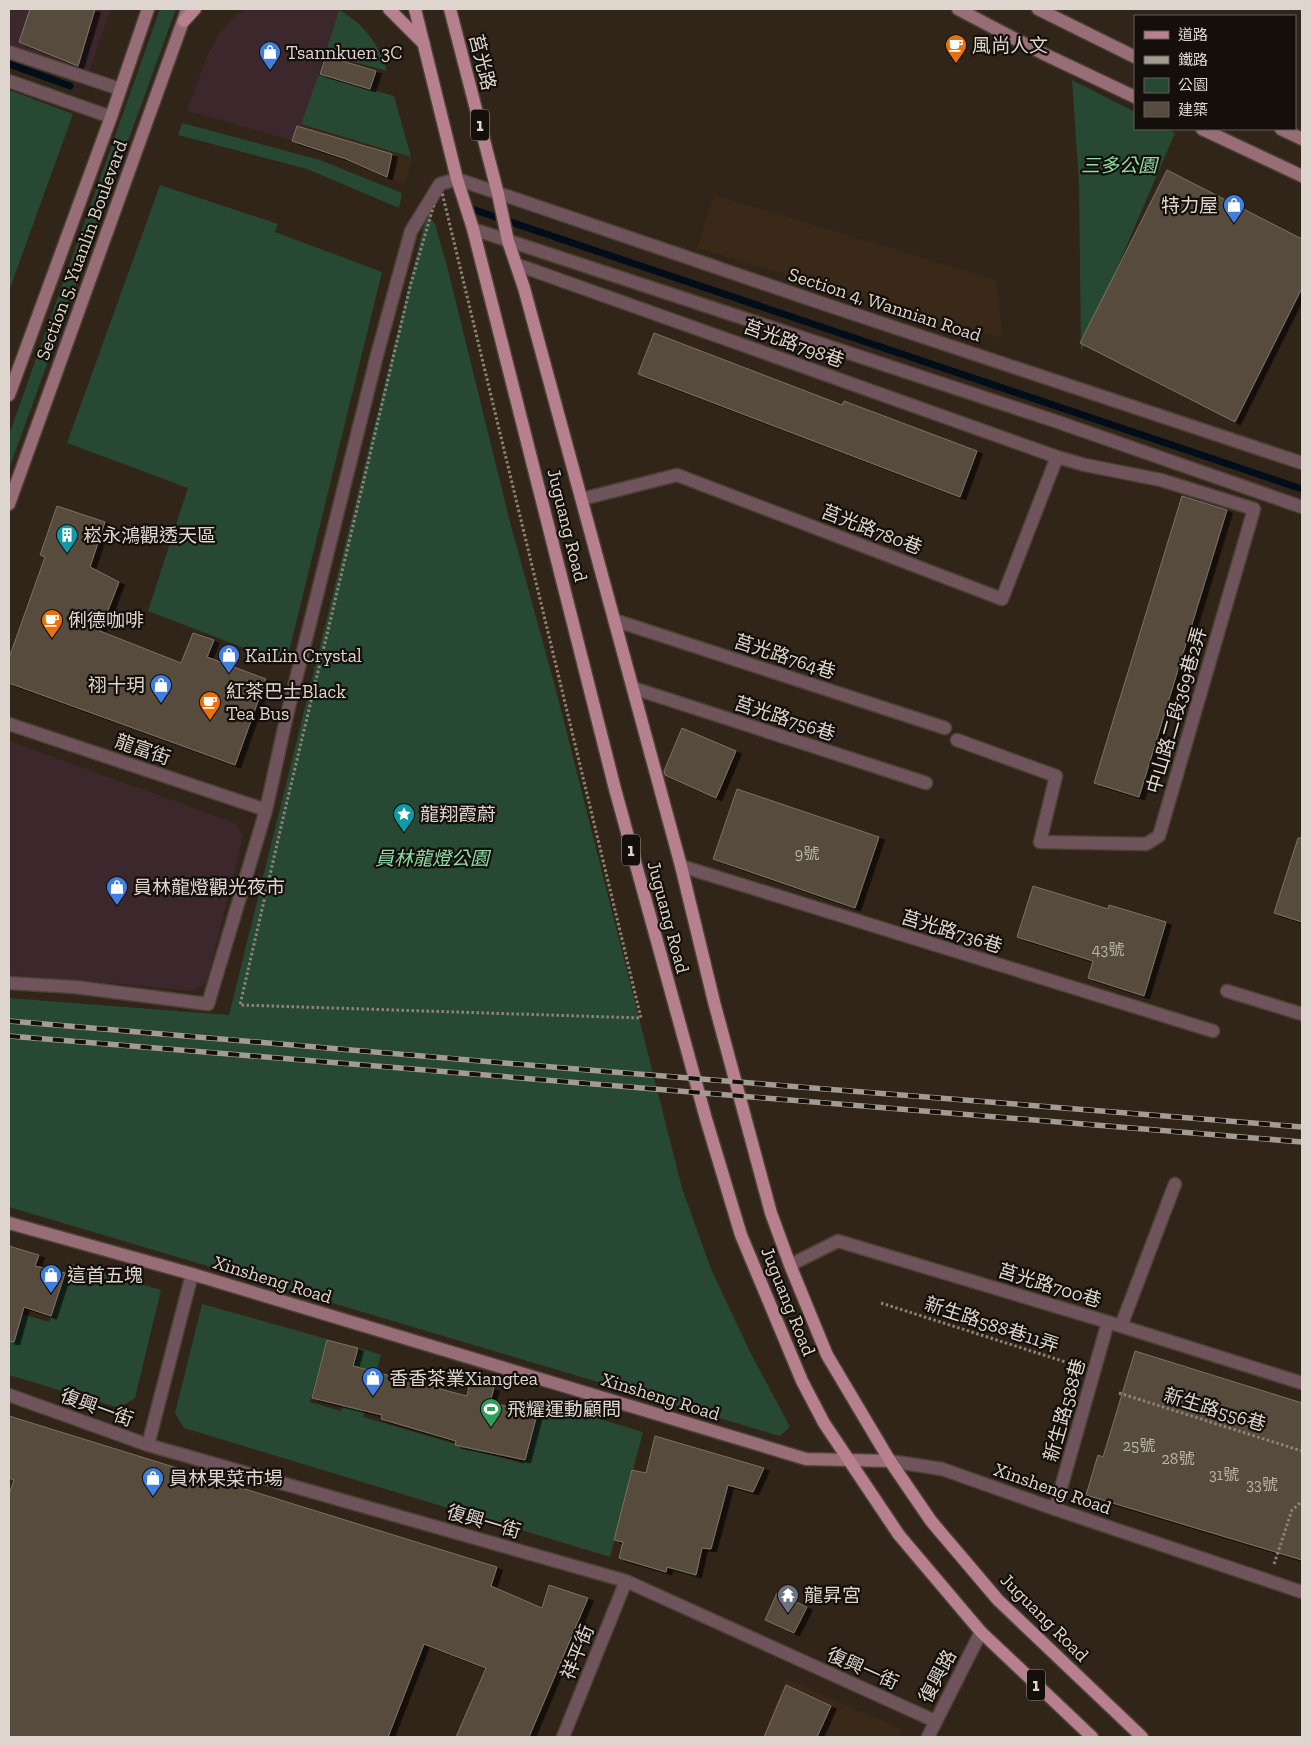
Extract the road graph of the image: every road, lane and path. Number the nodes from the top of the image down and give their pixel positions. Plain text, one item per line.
1 (148, 9) edge
2 (195, 9) edge
3 (389, 9) edge
4 (415, 9) edge
5 (450, 9) edge
6 (958, 9) edge
7 (1038, 9) edge
8 (186, 15) edge
9 (425, 45) junction
10 (9, 52) edge
11 (1134, 57) edge
12 (9, 81) edge
13 (120, 89) junction
14 (1134, 97) edge
15 (111, 117) junction
16 (1204, 130) edge
17 (1283, 130) edge
18 (1302, 139) edge
19 (1302, 176) edge
20 (457, 178) junction
21 (440, 184) junction
22 (498, 194) junction
23 (474, 230) junction
24 (508, 241) junction
25 (518, 265) junction
26 (9, 395) edge
27 (1057, 457) junction
28 (1302, 464) edge
29 (582, 499) junction
30 (9, 504) edge
31 (1302, 506) edge
32 (614, 620) junction
33 (633, 688) junction
34 (9, 724) edge
35 (945, 728) dead end
36 (957, 740) dead end
37 (926, 783) dead end
38 (266, 810) junction
39 (681, 866) junction
40 (9, 983) edge
41 (1227, 990) dead end
42 (1302, 1014) edge
43 (1213, 1031) dead end
44 (1174, 1184) dead end
45 (9, 1223) edge
46 (790, 1265) junction
47 (192, 1274) junction
48 (881, 1303) dead end
49 (1108, 1322) junction
50 (1122, 1326) junction
51 (1094, 1372) junction
52 (1302, 1384) edge
53 (1119, 1393) dead end
54 (9, 1395) edge
55 (148, 1445) junction
56 (1302, 1451) edge
57 (849, 1461) junction
58 (890, 1461) junction
59 (1302, 1501) edge
60 (1055, 1509) junction
61 (626, 1581) junction
62 (1269, 1581) junction
63 (1302, 1592) edge
64 (981, 1632) junction
65 (935, 1721) junction
66 (563, 1737) edge
67 (928, 1737) edge
68 (1092, 1737) edge
69 (1142, 1737) edge

1 - 13 street, Section 5, Yuanlin Boulevard
2 - 8 main road
3 - 9 main road
4 - 9 main road, Juguang Road / 1
5 - 22 main road, 莒光路 / 1
6 - 14 street
7 - 11 street
8 - 30 street, Section 5, Yuanlin Boulevard
9 - 20 main road, Juguang Road / 1
10 - 13 street
12 - 15 street
13 - 15 street, Section 5, Yuanlin Boulevard
15 - 26 street, Section 5, Yuanlin Boulevard
16 - 19 street
17 - 18 street
20 - 21 street
20 - 22 street, Section 4, Wannian Road
20 - 23 main road, Juguang Road / 1
21 - 21 path
21 - 38 street
22 - 24 main road, 莒光路 / 1
22 - 28 street, Section 4, Wannian Road
23 - 24 street
23 - 57 main road, Juguang Road / 1
24 - 25 main road, Juguang Road / 1
24 - 31 street
25 - 27 street, 莒光路798巷
25 - 29 main road, Juguang Road / 1
27 - 29 street, 莒光路780巷
27 - 36 street, 中山路二段369巷2弄
29 - 32 main road, Juguang Road / 1
32 - 33 main road, Juguang Road / 1
32 - 35 street, 莒光路764巷
33 - 37 street, 莒光路756巷
33 - 39 main road, Juguang Road / 1
34 - 38 street, 龍富街
38 - 40 street
39 - 43 street, 莒光路736巷
39 - 46 main road, Juguang Road / 1
41 - 42 street
44 - 50 street
45 - 47 street, Xinsheng Road
46 - 49 street, 莒光路700巷
46 - 58 main road, Juguang Road / 1
47 - 55 street
47 - 57 street, Xinsheng Road
48 - 51 path, 新生路588巷11弄
49 - 50 street, 莒光路700巷
49 - 51 street, 新生路588巷
50 - 52 street, 莒光路700巷
51 - 60 street, 新生路588巷
53 - 56 path, 新生路556巷
54 - 55 street, 復興一街
55 - 61 street, 復興一街
57 - 58 street, Xinsheng Road
57 - 64 main road, Juguang Road / 1
58 - 60 street, Xinsheng Road
58 - 69 main road, Juguang Road / 1
59 - 62 path
60 - 62 street, Xinsheng Road
61 - 65 street, 復興一街
61 - 66 street, 祥平街
62 - 63 street, Xinsheng Road
64 - 65 street, 復興路
64 - 68 main road, 1
65 - 67 street, 復興路

